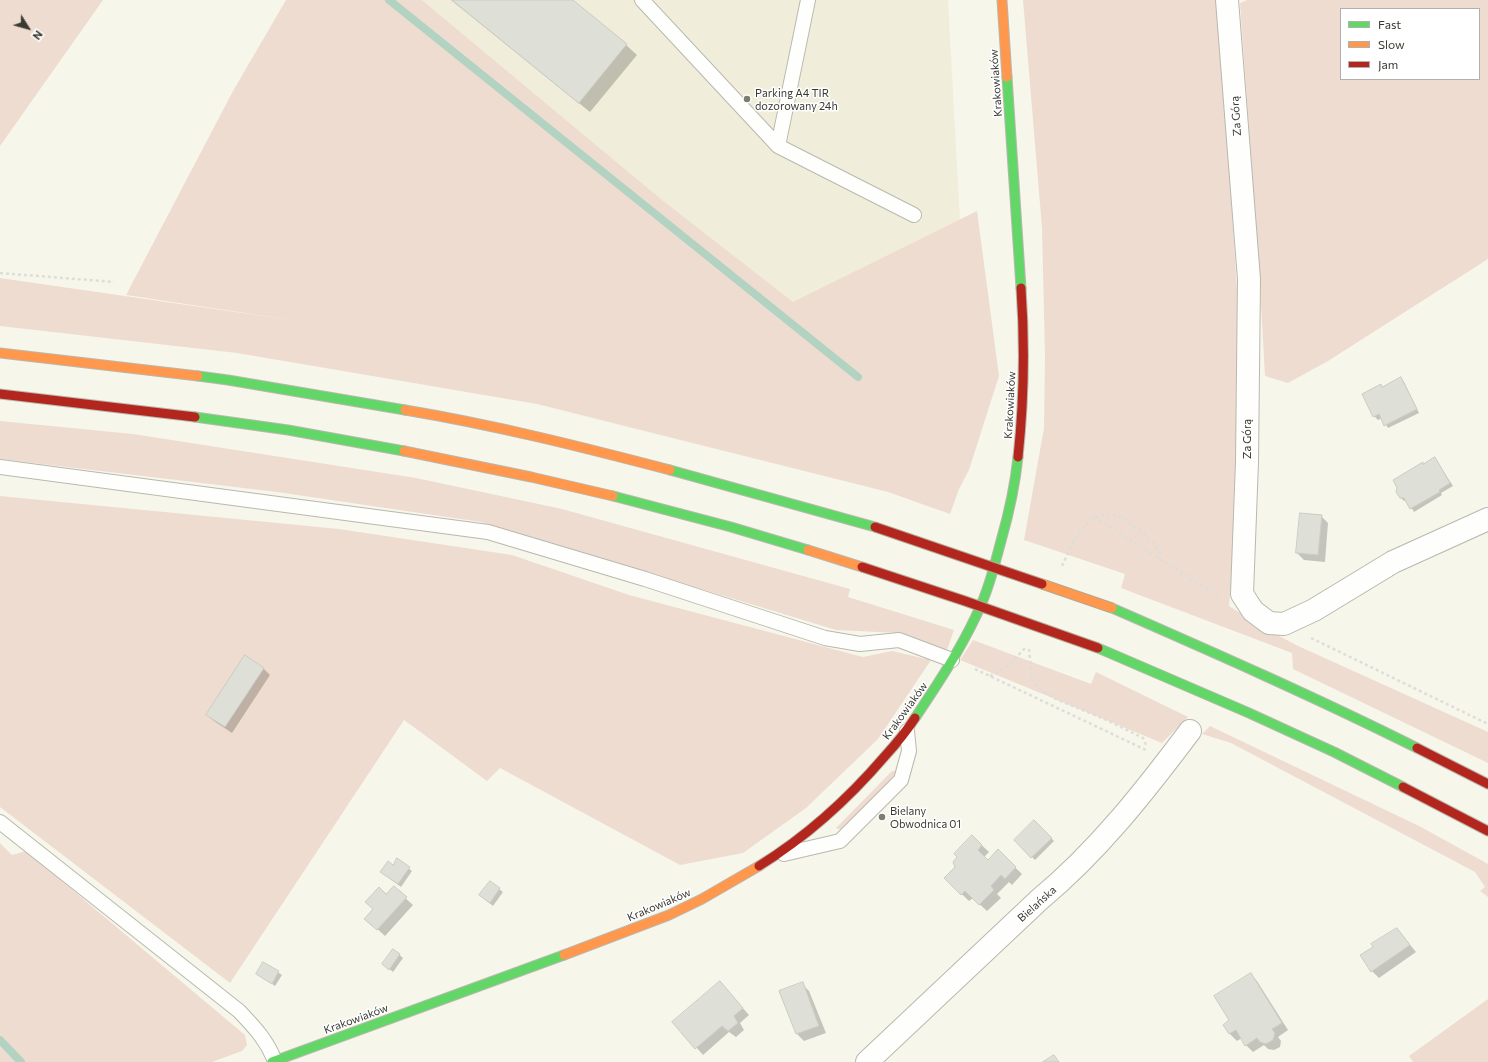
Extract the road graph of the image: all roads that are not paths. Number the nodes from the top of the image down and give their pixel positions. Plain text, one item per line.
1 (642, 0) edge
2 (808, 0) edge
3 (1002, 0) edge
4 (1227, 0) edge
5 (778, 146) junction
6 (914, 215) dead end
7 (0, 353) edge
8 (0, 394) edge
9 (0, 467) edge
10 (1488, 519) edge
11 (952, 660) junction
12 (907, 731) junction
13 (1190, 731) dead end
14 (1488, 784) edge
15 (0, 822) edge
16 (1488, 831) edge
17 (774, 857) junction
18 (273, 1062) edge
19 (867, 1062) edge

1 - 5 lane
2 - 5 lane
3 - 11 main road, Krakowiaków
4 - 10 street, Za Górą
5 - 6 lane
7 - 14 main road, bridge
8 - 16 main road, bridge
9 - 11 lane
11 - 12 main road, Krakowiaków
12 - 17 main road, Krakowiaków
12 - 17 lane
13 - 19 street, Bielańska
15 - 18 lane
17 - 18 main road, Krakowiaków

